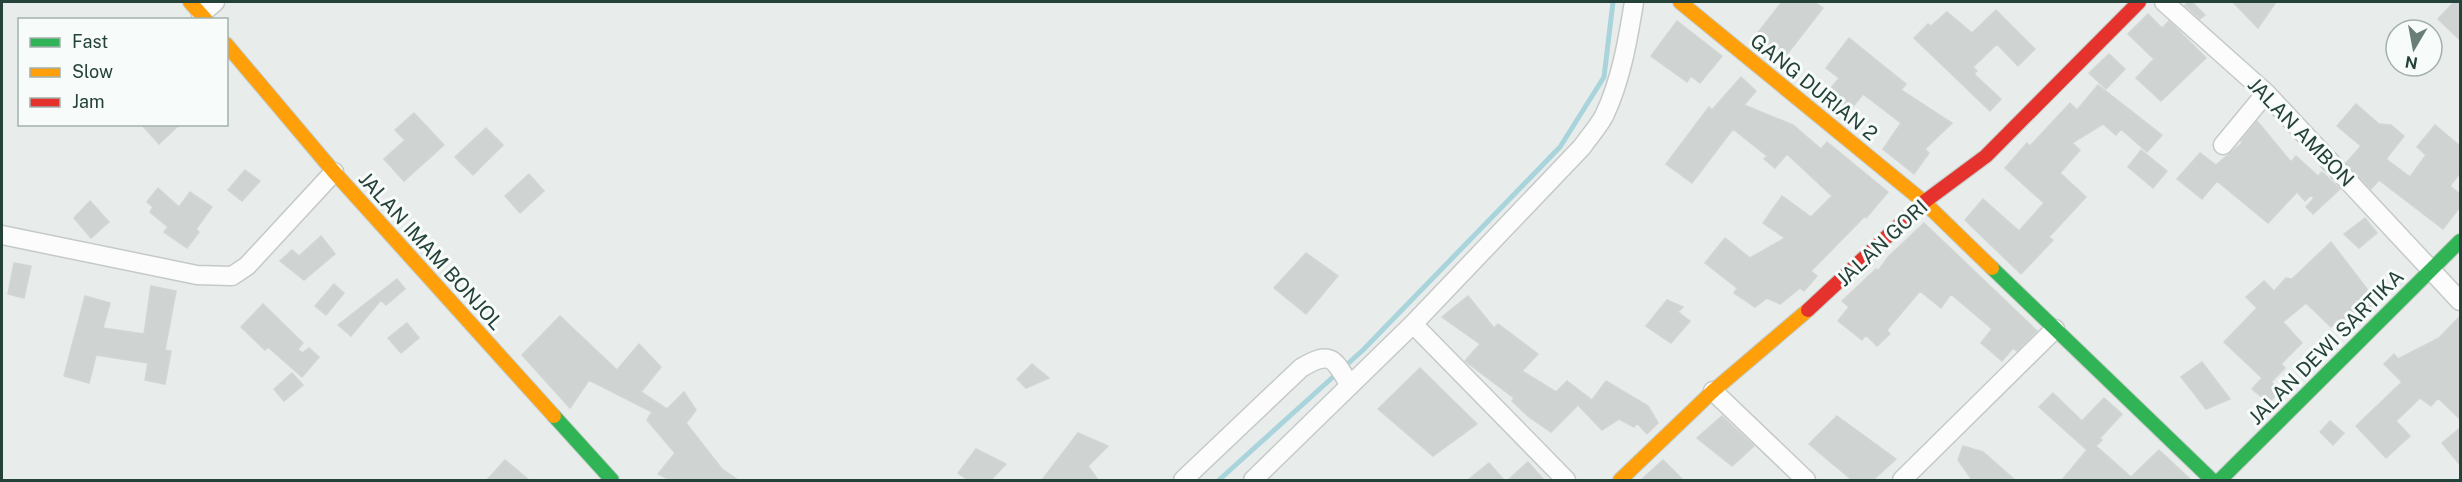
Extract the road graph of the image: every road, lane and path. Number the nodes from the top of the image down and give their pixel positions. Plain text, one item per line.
1 (1634, 2) edge
2 (1680, 2) edge
3 (2139, 2) edge
4 (2164, 2) edge
5 (228, 46) edge
6 (2266, 93) junction
7 (2223, 145) dead end
8 (334, 172) junction
9 (1924, 202) junction
10 (2, 235) edge
11 (2460, 241) edge
12 (2430, 270) junction
13 (2460, 301) edge
14 (1413, 324) junction
15 (2055, 329) junction
16 (1348, 383) junction
17 (1713, 391) junction
18 (612, 480) edge
19 (1183, 480) edge
20 (1253, 480) edge
21 (1566, 480) edge
22 (1620, 480) edge
23 (1806, 480) edge
24 (1902, 480) edge
25 (2212, 480) edge
26 (2220, 480) edge

1 - 14 street
2 - 9 street, GANG DURIAN 2
3 - 9 street, JALAN GORI
4 - 6 street, JALAN AMBON
5 - 8 street, JALAN IMAM BONJOL
6 - 7 street
6 - 12 street, JALAN AMBON
8 - 10 street
8 - 18 street, JALAN IMAM BONJOL
9 - 15 street, GANG DURIAN 2
9 - 17 street, JALAN GORI
11 - 12 street, JALAN DEWI SARTIKA
12 - 13 street, JALAN AMBON
12 - 26 street, JALAN DEWI SARTIKA
14 - 16 street
14 - 21 street
15 - 24 street
15 - 25 street, GANG DURIAN 2
16 - 19 street
16 - 20 street
17 - 22 street, JALAN GORI
17 - 23 street

